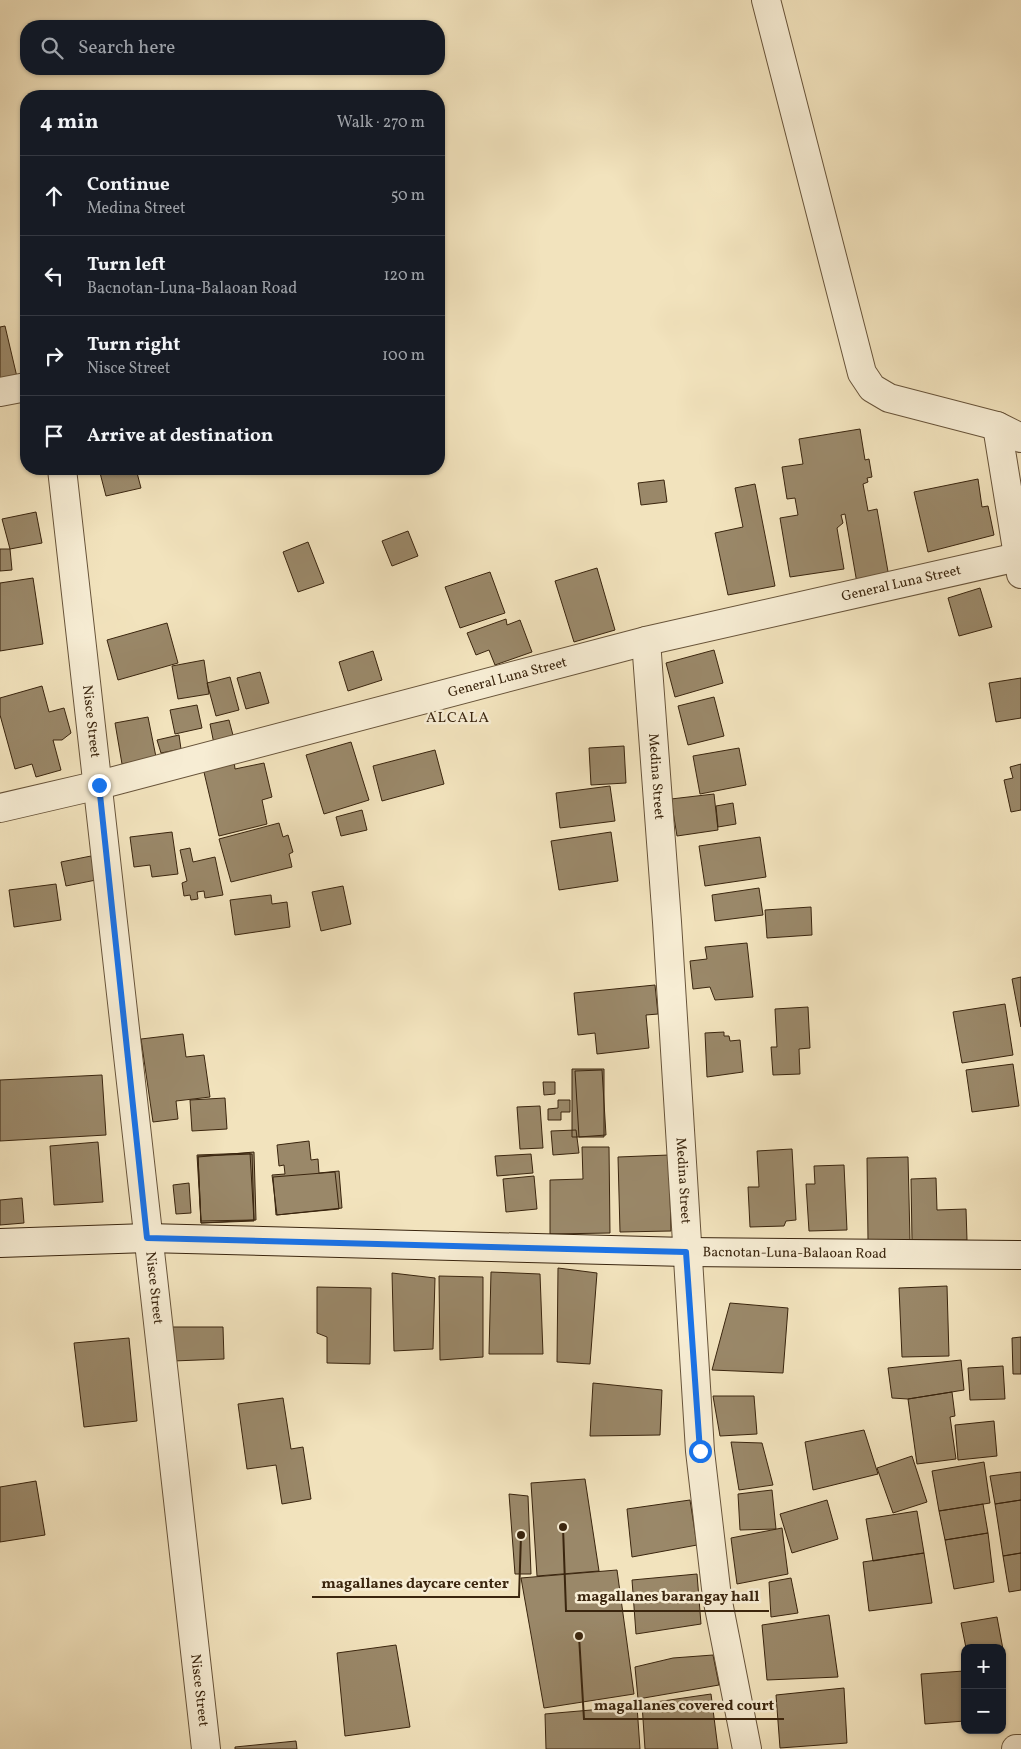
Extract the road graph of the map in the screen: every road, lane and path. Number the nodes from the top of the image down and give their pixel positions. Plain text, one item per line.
1 (766, 0) edge
2 (20, 388) edge
3 (0, 392) edge
4 (997, 426) junction
5 (1021, 438) edge
6 (63, 475) edge
7 (1019, 566) edge
8 (646, 641) junction
9 (99, 785) junction
10 (0, 808) edge
11 (147, 1238) junction
12 (0, 1243) edge
13 (686, 1252) junction
14 (1021, 1255) edge
15 (206, 1749) edge
16 (747, 1749) edge
17 (1016, 1749) edge
18 (1021, 1749) edge

1 - 4 street
2 - 3 street
4 - 5 street
4 - 7 street
6 - 9 street, Nisce Street
7 - 8 street, General Luna Street
8 - 9 street, General Luna Street
8 - 13 street, Medina Street
9 - 10 street, General Luna Street
9 - 11 street, Nisce Street
11 - 12 street, Bacnotan-Luna-Balaoan Road
11 - 13 street, Bacnotan-Luna-Balaoan Road
11 - 15 street, Nisce Street
13 - 14 street, Bacnotan-Luna-Balaoan Road
13 - 16 street, Medina Street
17 - 18 street

